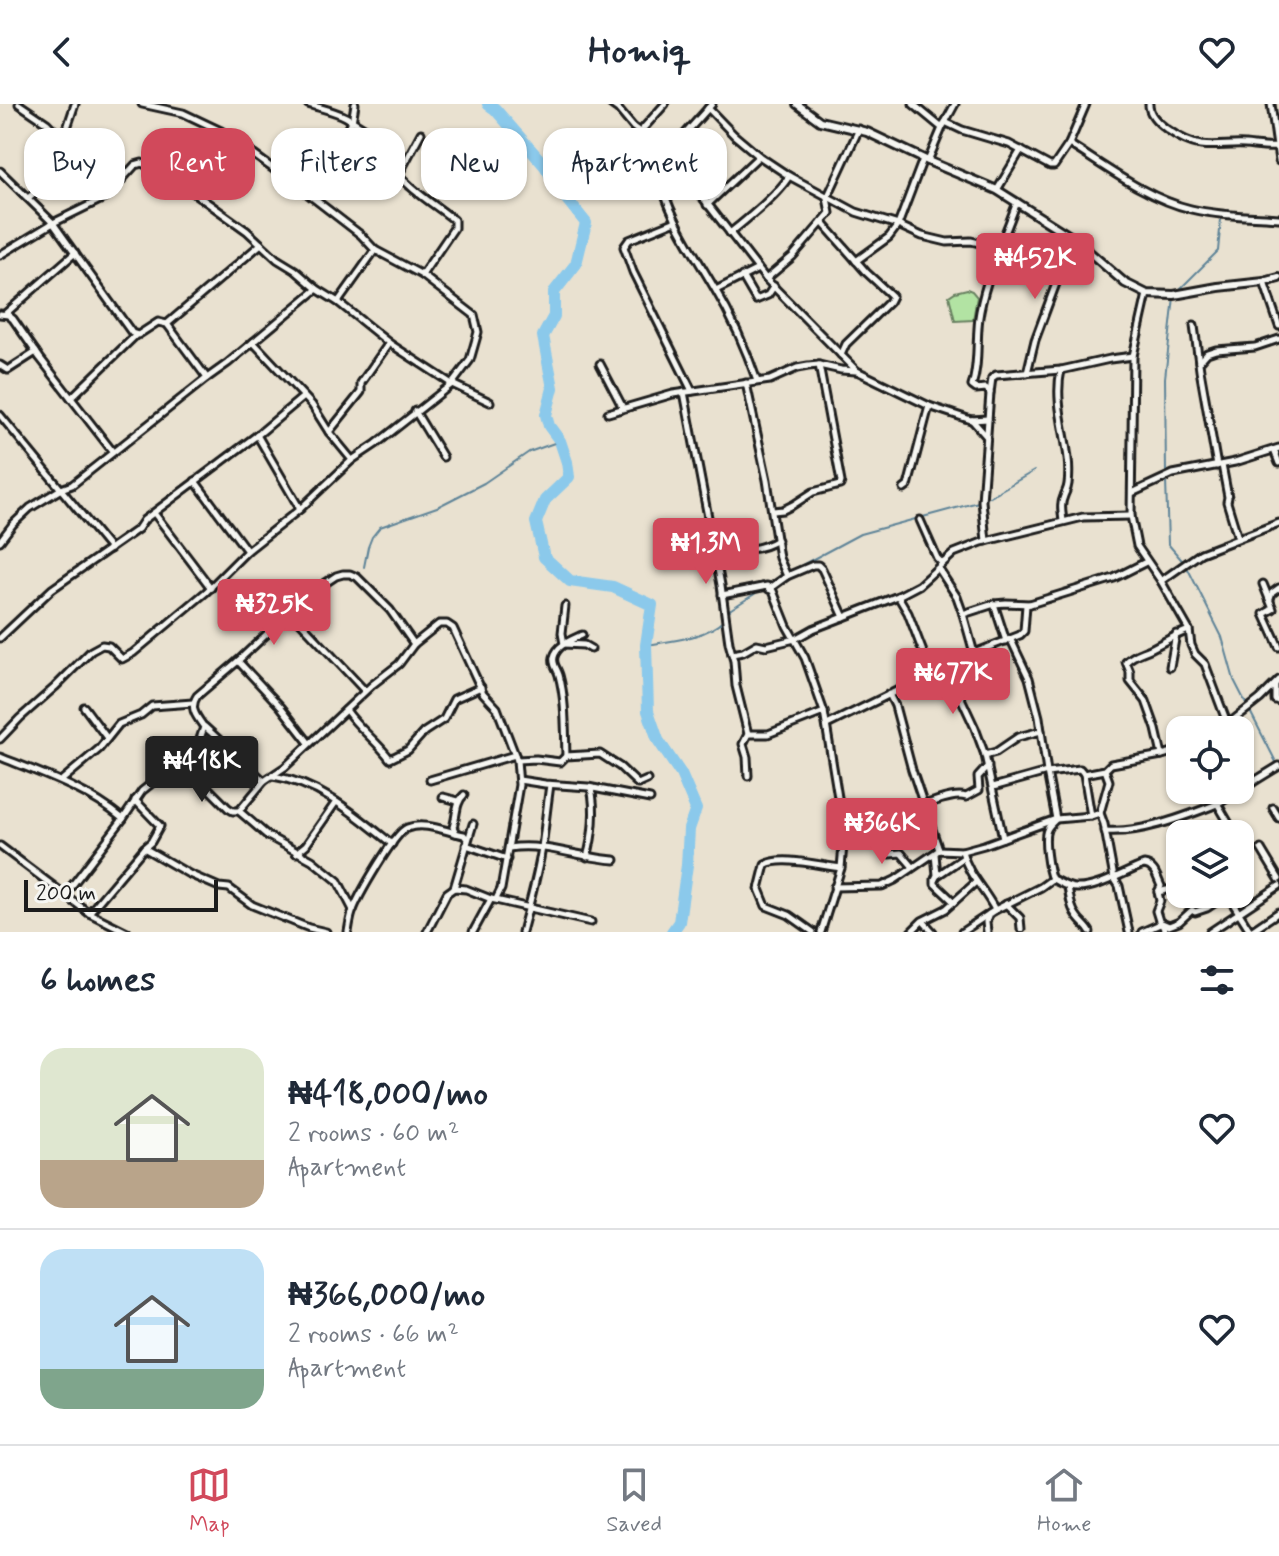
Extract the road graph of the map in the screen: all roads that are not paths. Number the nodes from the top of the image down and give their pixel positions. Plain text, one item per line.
1 (19, 104) edge
2 (75, 104) edge
3 (142, 104) edge
4 (308, 104) edge
5 (355, 104) edge
6 (611, 104) edge
7 (665, 104) edge
8 (797, 104) edge
9 (913, 104) edge
10 (955, 104) edge
11 (1086, 104) edge
12 (1149, 104) edge
13 (1271, 104) edge
14 (710, 106) edge
15 (352, 122) junction
16 (944, 125) junction
17 (52, 128) edge
18 (67, 128) edge
19 (348, 128) edge
20 (362, 128) edge
21 (634, 128) edge
22 (644, 128) edge
23 (690, 128) edge
24 (859, 129) junction
25 (421, 133) dead end
26 (1277, 134) edge
27 (1069, 144) junction
28 (1277, 147) junction
29 (1021, 150) junction
30 (759, 156) junction
31 (405, 160) edge
32 (925, 160) junction
33 (1279, 161) edge
34 (271, 166) edge
35 (0, 171) edge
36 (125, 176) edge
37 (789, 176) junction
38 (405, 183) edge
39 (997, 190) junction
40 (24, 194) edge
41 (827, 198) junction
42 (30, 200) edge
43 (100, 200) edge
44 (316, 200) edge
45 (666, 200) edge
46 (703, 200) edge
47 (1017, 201) junction
48 (707, 205) junction
49 (1279, 218) edge
50 (676, 221) junction
51 (822, 222) junction
52 (53, 223) junction
53 (898, 225) junction
54 (730, 233) junction
55 (1073, 238) junction
56 (261, 244) junction
57 (1000, 248) junction
58 (375, 250) junction
59 (75, 253) junction
60 (0, 255) edge
61 (856, 261) junction
62 (758, 269) junction
63 (422, 275) junction
64 (742, 276) junction
65 (1279, 278) edge
66 (766, 279) junction
67 (1264, 282) junction
68 (774, 286) junction
69 (317, 289) junction
70 (716, 290) junction
71 (1147, 294) junction
72 (338, 302) junction
73 (3, 314) edge
74 (167, 324) junction
75 (1194, 326) dead end
76 (1279, 326) edge
77 (136, 335) junction
78 (1279, 339) edge
79 (253, 342) junction
80 (389, 343) junction
81 (846, 344) junction
82 (832, 348) junction
83 (36, 352) junction
84 (841, 355) junction
85 (1133, 356) junction
86 (846, 361) junction
87 (1199, 362) junction
88 (600, 364) dead end
89 (0, 365) edge
90 (819, 365) junction
91 (841, 370) junction
92 (1061, 370) junction
93 (857, 371) junction
94 (1027, 373) junction
95 (207, 378) junction
96 (757, 381) junction
97 (746, 383) junction
98 (452, 384) junction
99 (692, 391) junction
100 (684, 392) junction
101 (990, 393) junction
102 (303, 397) junction
103 (71, 398) junction
104 (490, 402) dead end
105 (929, 406) junction
106 (623, 408) junction
107 (415, 411) junction
108 (608, 413) dead end
109 (0, 415) edge
110 (988, 419) junction
111 (971, 420) junction
112 (329, 432) junction
113 (257, 435) junction
114 (988, 438) junction
115 (1277, 449) edge
116 (113, 452) junction
117 (443, 457) dead end
118 (352, 460) junction
119 (1279, 463) edge
120 (1219, 466) junction
121 (195, 481) junction
122 (61, 489) junction
123 (904, 489) dead end
124 (1131, 494) junction
125 (300, 509) junction
126 (772, 512) junction
127 (154, 513) junction
128 (1131, 516) junction
129 (920, 520) dead end
130 (1063, 521) junction
131 (1279, 523) edge
132 (1238, 538) junction
133 (777, 540) junction
134 (0, 541) edge
135 (986, 541) junction
136 (110, 549) junction
137 (713, 550) junction
138 (247, 551) junction
139 (1146, 562) junction
140 (940, 566) junction
141 (787, 576) junction
142 (1161, 581) junction
143 (1263, 584) dead end
144 (211, 588) junction
145 (1279, 588) edge
146 (769, 589) junction
147 (722, 595) junction
148 (898, 596) junction
149 (1270, 600) junction
150 (994, 604) junction
151 (1030, 604) junction
152 (565, 606) dead end
153 (290, 611) junction
154 (963, 614) junction
155 (844, 617) junction
156 (1189, 630) junction
157 (1176, 634) junction
158 (582, 635) dead end
159 (0, 638) edge
160 (795, 639) junction
161 (1008, 640) junction
162 (414, 644) junction
163 (564, 644) junction
164 (1279, 647) edge
165 (591, 649) dead end
166 (974, 653) junction
167 (732, 654) junction
168 (238, 661) junction
169 (946, 666) junction
170 (1170, 667) dead end
171 (931, 673) junction
172 (1277, 682) edge
173 (481, 687) junction
174 (365, 691) junction
175 (889, 694) junction
176 (1279, 701) edge
177 (193, 703) junction
178 (84, 707) dead end
179 (346, 710) junction
180 (824, 712) junction
181 (1223, 716) edge
182 (1238, 716) edge
183 (827, 725) junction
184 (204, 727) junction
185 (1041, 731) junction
186 (748, 734) junction
187 (108, 738) junction
188 (0, 739) edge
189 (309, 743) junction
190 (1166, 754) edge
191 (985, 755) junction
192 (1162, 755) junction
193 (566, 756) junction
194 (0, 757) edge
195 (516, 757) junction
196 (181, 761) junction
197 (988, 766) junction
198 (1279, 766) edge
199 (1105, 770) junction
200 (1047, 773) junction
201 (1084, 774) junction
202 (272, 776) junction
203 (748, 776) dead end
204 (430, 780) dead end
205 (519, 780) junction
206 (647, 780) dead end
207 (61, 781) junction
208 (264, 781) junction
209 (1254, 782) edge
210 (550, 785) junction
211 (993, 787) junction
212 (591, 788) junction
213 (464, 795) dead end
214 (443, 797) dead end
215 (650, 799) dead end
216 (135, 800) junction
217 (458, 801) junction
218 (336, 802) junction
219 (1214, 804) edge
220 (923, 805) junction
221 (1273, 808) dead end
222 (239, 811) junction
223 (1100, 813) junction
224 (1091, 816) junction
225 (1279, 818) edge
226 (123, 819) junction
227 (1056, 819) junction
228 (473, 824) dead end
229 (1105, 831) junction
230 (456, 834) junction
231 (844, 834) junction
232 (1003, 838) junction
233 (466, 842) junction
234 (392, 844) junction
235 (0, 846) edge
236 (144, 848) junction
237 (509, 848) junction
238 (542, 848) junction
239 (1261, 849) dead end
240 (937, 852) junction
241 (296, 853) junction
242 (587, 857) junction
243 (963, 858) junction
244 (507, 859) junction
245 (615, 860) dead end
246 (913, 867) junction
247 (841, 868) junction
248 (1276, 868) edge
249 (937, 875) junction
250 (1114, 878) junction
251 (1052, 879) junction
252 (1279, 879) edge
253 (976, 882) junction
254 (1279, 886) edge
255 (834, 887) junction
256 (1067, 887) junction
257 (454, 888) junction
258 (1166, 890) edge
259 (1158, 892) junction
260 (64, 896) junction
261 (494, 899) junction
262 (954, 902) junction
263 (1006, 904) junction
264 (530, 908) junction
265 (1206, 908) edge
266 (1234, 908) edge
267 (1236, 908) edge
268 (353, 910) junction
269 (992, 911) junction
270 (1279, 912) edge
271 (89, 913) junction
272 (1239, 913) junction
273 (1231, 918) junction
274 (922, 921) junction
275 (591, 922) dead end
276 (1160, 924) junction
277 (1021, 929) dead end
278 (116, 930) edge
279 (1168, 930) edge
280 (127, 932) edge
281 (326, 932) edge
282 (350, 932) edge
283 (427, 932) edge
284 (473, 932) edge
285 (522, 932) edge
286 (813, 932) edge
287 (821, 932) edge
288 (911, 932) edge
289 (933, 932) edge
290 (962, 932) edge
291 (987, 932) edge
292 (1090, 932) edge
293 (1129, 932) edge
294 (1142, 932) edge
295 (1210, 932) edge
296 (1251, 932) edge

1 - 17 street
2 - 18 street
3 - 34 street
4 - 15 street
5 - 15 street
6 - 21 street
7 - 22 street
8 - 24 street
9 - 16 street
10 - 16 street
11 - 27 street
12 - 28 street
13 - 26 street
14 - 23 street
14 - 30 street
15 - 19 street
15 - 20 street
16 - 29 street
16 - 32 street
24 - 32 street
24 - 41 street
25 - 31 street
26 - 28 street
27 - 29 street
27 - 49 street
28 - 33 street
29 - 39 street
30 - 37 street
30 - 48 street
32 - 39 street
32 - 53 street
35 - 40 street
36 - 56 street
37 - 41 street
37 - 54 street
38 - 63 street
39 - 47 street
41 - 51 street
41 - 53 street
42 - 52 street
43 - 52 street
44 - 58 street
45 - 50 street
46 - 48 street
47 - 55 street
47 - 57 street
48 - 54 street
50 - 70 street
50 - 99 street
51 - 61 street
51 - 66 street
52 - 59 street
52 - 60 street
53 - 57 street
53 - 61 street
54 - 62 street
55 - 71 street
55 - 94 street
56 - 69 street
56 - 74 street
57 - 101 street
58 - 63 street
58 - 72 street
59 - 73 street
59 - 77 street
61 - 81 street
62 - 64 street
62 - 66 street
63 - 98 street
64 - 68 street
64 - 70 street
65 - 67 street
66 - 68 street
67 - 71 street
67 - 76 street
68 - 82 street
69 - 72 street
69 - 79 street
70 - 96 street
71 - 85 street
72 - 80 street
73 - 83 street
74 - 77 street
74 - 95 street
75 - 87 street
77 - 103 street
78 - 87 street
79 - 95 street
79 - 102 street
80 - 98 street
80 - 112 street
81 - 82 street
81 - 84 street
82 - 84 street
83 - 89 street
83 - 103 street
84 - 86 street
85 - 92 street
85 - 124 street
86 - 91 street
86 - 93 street
87 - 120 street
88 - 106 street
90 - 91 street
90 - 96 street
90 - 126 street
91 - 93 street
92 - 94 street
92 - 130 street
93 - 105 street
94 - 101 street
95 - 116 street
96 - 97 street
97 - 99 street
97 - 126 street
98 - 104 street
98 - 107 street
99 - 100 street
100 - 106 street
100 - 137 street
101 - 110 street
102 - 112 street
102 - 113 street
103 - 116 street
105 - 111 street
105 - 123 street
106 - 108 street
107 - 117 street
107 - 118 street
109 - 122 street
110 - 111 street
110 - 114 street
111 - 114 street
112 - 118 street
113 - 121 street
113 - 125 street
114 - 135 street
115 - 119 street
115 - 120 street
116 - 122 street
118 - 125 street
120 - 124 street
120 - 132 street
121 - 127 street
121 - 138 street
122 - 134 street
122 - 136 street
124 - 128 street
125 - 138 street
126 - 133 street
127 - 136 street
127 - 144 street
128 - 130 street
128 - 139 street
129 - 140 street
130 - 135 street
131 - 132 street
132 - 142 street
133 - 137 street
133 - 141 street
135 - 140 street
136 - 159 street
137 - 147 street
138 - 144 street
139 - 142 street
139 - 151 street
140 - 148 street
140 - 154 street
141 - 146 street
141 - 155 street
142 - 156 street
143 - 149 street
144 - 188 street
145 - 149 street
146 - 147 street
146 - 160 street
147 - 167 street
148 - 155 street
148 - 171 street
149 - 164 street
150 - 151 street
150 - 154 street
150 - 161 street
151 - 161 street
152 - 163 street
153 - 162 street
153 - 168 street
153 - 174 street
154 - 166 street
155 - 160 street
156 - 157 street
156 - 181 street
157 - 170 street
157 - 192 street
158 - 163 street
160 - 167 street
160 - 180 street
161 - 166 street
161 - 185 street
162 - 173 street
162 - 174 street
163 - 165 street
163 - 193 street
166 - 169 street
167 - 186 street
168 - 177 street
168 - 189 street
169 - 171 street
169 - 191 street
171 - 175 street
172 - 176 street
172 - 182 street
173 - 179 street
173 - 195 street
174 - 179 street
175 - 183 street
175 - 220 street
177 - 184 street
177 - 187 street
178 - 187 street
179 - 189 street
180 - 183 street
180 - 186 street
183 - 231 street
184 - 196 street
184 - 208 street
185 - 191 street
185 - 200 street
186 - 203 street
187 - 207 street
189 - 202 street
190 - 192 street
191 - 197 street
192 - 199 street
193 - 195 street
193 - 206 street
194 - 207 street
195 - 204 street
195 - 205 street
196 - 216 street
196 - 222 street
197 - 211 street
197 - 220 street
198 - 209 street
199 - 201 street
199 - 223 street
200 - 201 street
200 - 211 street
200 - 227 street
201 - 224 street
202 - 208 street
202 - 218 street
205 - 210 street
205 - 237 street
207 - 226 street
208 - 222 street
210 - 212 street
210 - 238 street
211 - 232 street
212 - 215 street
212 - 242 street
213 - 217 street
214 - 217 street
216 - 226 street
216 - 236 street
217 - 230 street
218 - 234 street
218 - 241 street
219 - 229 street
220 - 240 street
221 - 225 street
222 - 241 street
223 - 224 street
223 - 229 street
224 - 227 street
226 - 260 street
227 - 232 street
227 - 251 street
228 - 233 street
229 - 250 street
230 - 233 street
230 - 234 street
231 - 246 street
231 - 247 street
232 - 243 street
233 - 244 street
233 - 257 street
234 - 268 street
235 - 260 street
236 - 271 street
236 - 281 street
237 - 238 street
237 - 244 street
238 - 242 street
238 - 264 street
239 - 248 street
240 - 243 street
240 - 246 street
240 - 249 street
241 - 268 street
242 - 245 street
243 - 249 street
243 - 253 street
244 - 261 street
246 - 255 street
247 - 255 street
247 - 286 street
248 - 252 street
249 - 262 street
250 - 256 street
250 - 259 street
250 - 293 street
251 - 256 street
251 - 263 street
253 - 262 street
253 - 269 street
254 - 272 street
255 - 287 street
256 - 292 street
257 - 261 street
257 - 283 street
258 - 259 street
259 - 276 street
260 - 271 street
261 - 264 street
261 - 284 street
262 - 274 street
263 - 269 street
263 - 277 street
264 - 275 street
264 - 285 street
265 - 279 street
266 - 273 street
267 - 272 street
268 - 282 street
269 - 290 street
269 - 291 street
270 - 296 street
271 - 278 street
272 - 273 street
272 - 296 street
273 - 295 street
274 - 288 street
274 - 289 street
276 - 279 street
276 - 294 street
278 - 280 street

